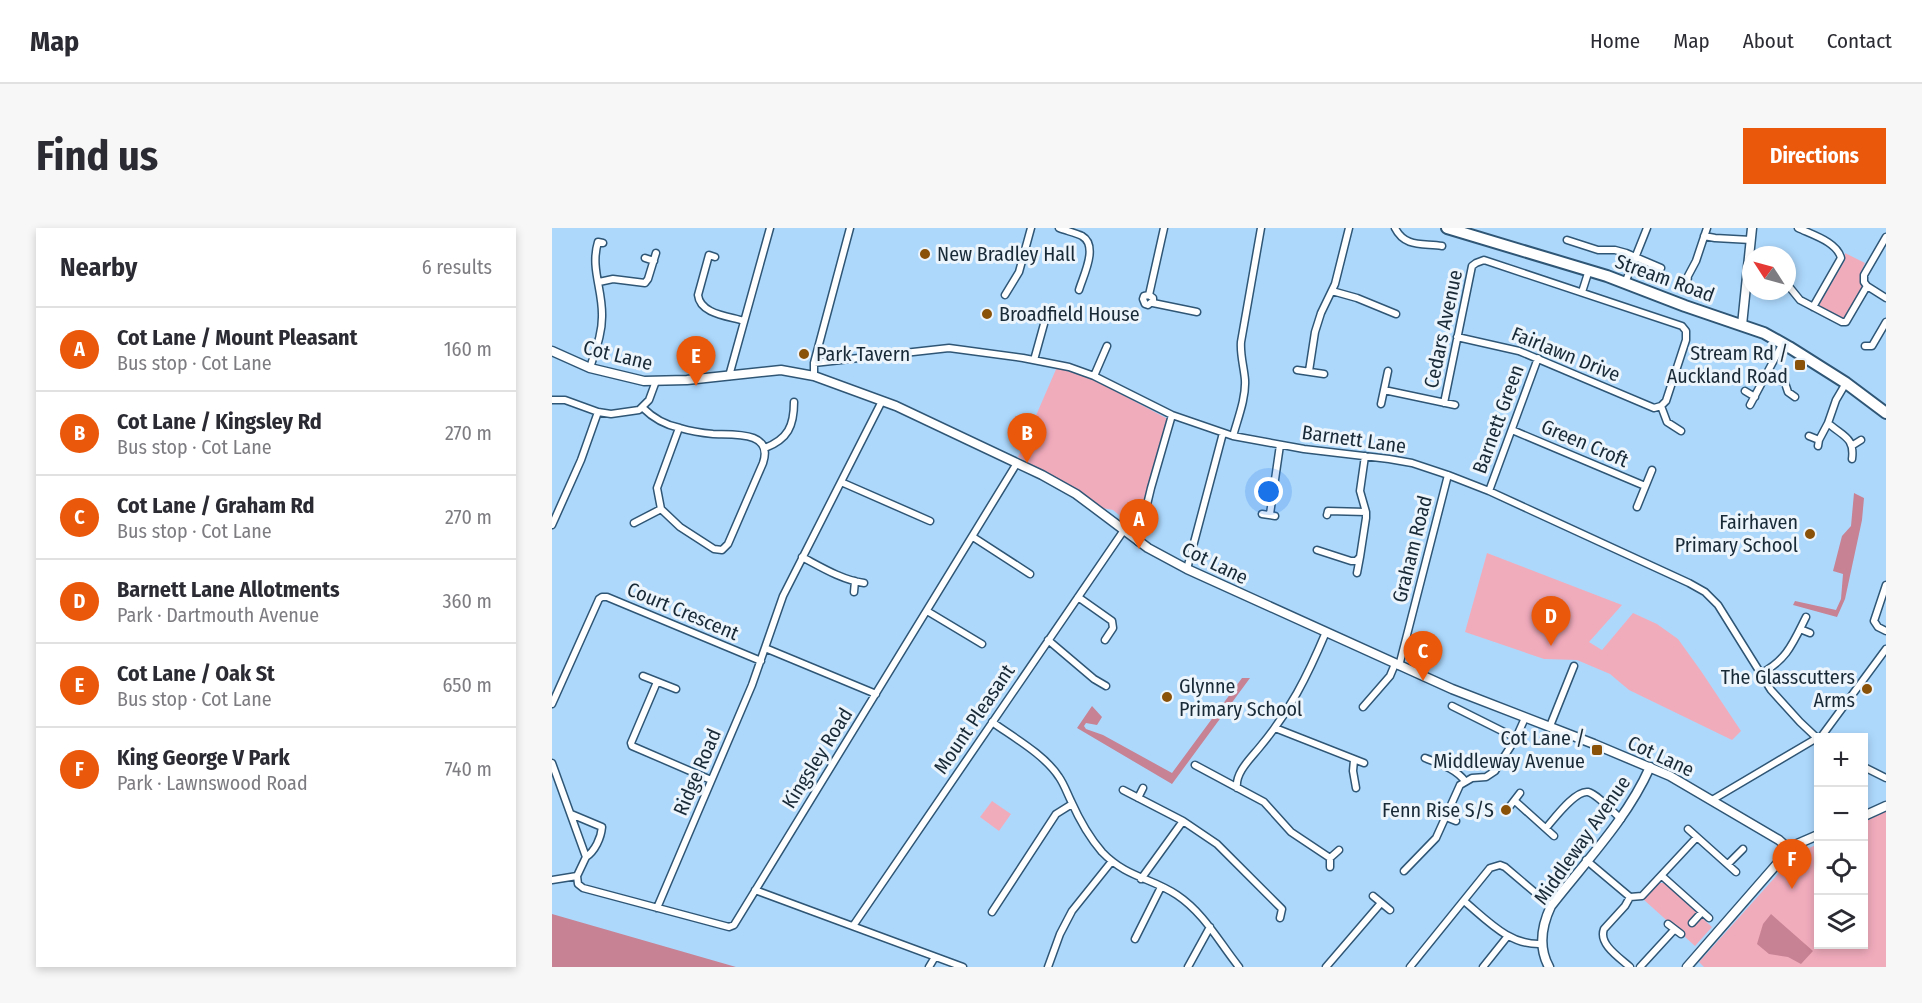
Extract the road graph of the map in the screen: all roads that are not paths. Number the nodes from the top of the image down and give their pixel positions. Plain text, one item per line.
1 (770, 228) edge
2 (850, 228) edge
3 (1031, 228) edge
4 (1059, 228) edge
5 (1164, 228) edge
6 (1261, 228) edge
7 (1349, 228) edge
8 (1395, 228) edge
9 (1447, 228) edge
10 (1647, 228) edge
11 (1707, 228) edge
12 (1752, 228) edge
13 (1798, 228) edge
14 (1466, 231) edge
15 (1704, 236) junction
16 (1886, 237) edge
17 (1567, 240) dead end
18 (1751, 240) junction
19 (598, 241) dead end
20 (1442, 246) dead end
21 (1751, 246) edge
22 (656, 253) dead end
23 (1636, 256) junction
24 (715, 257) dead end
25 (645, 258) dead end
26 (654, 261) junction
27 (1476, 263) joint
28 (1661, 268) dead end
29 (1589, 270) junction
30 (599, 282) junction
31 (1625, 283) junction
32 (1687, 285) junction
33 (1867, 286) junction
34 (1680, 289) dead end
35 (1078, 290) dead end
36 (1332, 291) junction
37 (1582, 292) junction
38 (1005, 295) dead end
39 (1796, 295) edge
40 (1708, 297) dead end
41 (1886, 298) edge
42 (1745, 300) edge
43 (1813, 308) junction
44 (1197, 312) dead end
45 (1396, 314) dead end
46 (744, 321) junction
47 (1886, 322) edge
48 (1044, 324) dead end
49 (1742, 325) junction
50 (1457, 337) junction
51 (1783, 343) junction
52 (1107, 346) dead end
53 (1865, 346) dead end
54 (552, 351) edge
55 (1538, 358) junction
56 (1035, 360) junction
57 (813, 363) junction
58 (590, 368) junction
59 (1297, 370) dead end
60 (1309, 371) junction
61 (1388, 371) dead end
62 (1324, 374) dead end
63 (1767, 374) junction
64 (729, 376) junction
65 (814, 376) junction
66 (1094, 376) junction
67 (656, 381) junction
68 (1846, 383) junction
69 (1384, 390) junction
70 (1745, 391) dead end
71 (1788, 392) junction
72 (1755, 397) junction
73 (1795, 397) dead end
74 (552, 400) edge
75 (882, 400) junction
76 (1785, 401) dead end
77 (794, 402) dead end
78 (1444, 403) junction
79 (1381, 404) dead end
80 (1455, 405) dead end
81 (1750, 405) dead end
82 (1661, 406) junction
83 (643, 408) junction
84 (598, 412) junction
85 (1886, 413) edge
86 (1172, 415) junction
87 (1667, 422) junction
88 (1828, 423) junction
89 (679, 428) junction
90 (1512, 430) junction
91 (1663, 430) dead end
92 (1681, 431) dead end
93 (1223, 433) junction
94 (1233, 436) junction
95 (1809, 436) dead end
96 (1860, 440) dead end
97 (1280, 445) junction
98 (1853, 446) junction
99 (765, 448) junction
100 (1365, 456) junction
101 (1852, 459) dead end
102 (1017, 463) junction
103 (1652, 470) dead end
104 (1448, 475) junction
105 (841, 482) junction
106 (1645, 486) junction
107 (1488, 491) junction
108 (1637, 507) dead end
109 (661, 509) junction
110 (1366, 512) junction
111 (1262, 514) dead end
112 (1327, 515) dead end
113 (930, 521) dead end
114 (634, 523) dead end
115 (552, 525) edge
116 (1124, 531) junction
117 (973, 537) junction
118 (1138, 542) junction
119 (1317, 550) dead end
120 (802, 557) junction
121 (1360, 557) junction
122 (1187, 569) junction
123 (1357, 573) dead end
124 (1030, 574) dead end
125 (855, 581) junction
126 (864, 583) dead end
127 (1886, 585) edge
128 (854, 592) dead end
129 (1078, 597) junction
130 (927, 611) junction
131 (1806, 617) dead end
132 (1800, 628) junction
133 (1886, 631) edge
134 (1326, 632) junction
135 (1810, 633) dead end
136 (1048, 640) junction
137 (1104, 640) dead end
138 (982, 644) dead end
139 (765, 648) junction
140 (1886, 649) edge
141 (761, 662) junction
142 (1397, 665) junction
143 (1574, 666) dead end
144 (1760, 674) junction
145 (643, 676) dead end
146 (657, 682) junction
147 (1106, 686) dead end
148 (676, 689) dead end
149 (876, 694) junction
150 (552, 704) edge
151 (1452, 706) dead end
152 (1363, 707) dead end
153 (1525, 718) junction
154 (992, 722) junction
155 (1550, 726) junction
156 (1275, 728) junction
157 (1814, 733) edge
158 (1823, 733) edge
159 (1516, 738) junction
160 (1814, 741) edge
161 (1425, 759) dead end
162 (1354, 760) junction
163 (552, 763) edge
164 (1364, 764) dead end
165 (1194, 765) dead end
166 (1650, 767) junction
167 (1868, 770) edge
168 (1886, 778) edge
169 (711, 780) junction
170 (1465, 781) junction
171 (1143, 788) dead end
172 (1237, 788) junction
173 (1356, 788) dead end
174 (1123, 790) dead end
175 (1520, 793) dead end
176 (1138, 798) junction
177 (1712, 800) junction
178 (1072, 804) junction
179 (1886, 806) edge
180 (571, 814) junction
181 (1868, 814) edge
182 (1446, 817) junction
183 (1621, 819) junction
184 (1183, 821) junction
185 (1456, 821) dead end
186 (1546, 828) junction
187 (1688, 829) dead end
188 (1554, 836) dead end
189 (1697, 837) junction
190 (1814, 837) edge
191 (1788, 848) junction
192 (1743, 849) dead end
193 (1339, 850) dead end
194 (586, 857) junction
195 (1330, 858) junction
196 (1586, 860) junction
197 (1112, 861) junction
198 (1728, 864) junction
199 (1330, 867) dead end
200 (1404, 871) dead end
201 (1736, 872) dead end
202 (577, 876) junction
203 (1662, 876) junction
204 (1141, 879) junction
205 (552, 880) edge
206 (1161, 887) junction
207 (755, 890) junction
208 (1373, 896) dead end
209 (1630, 897) junction
210 (1464, 901) junction
211 (1382, 903) junction
212 (1551, 906) junction
213 (1290, 907) dead end
214 (657, 908) junction
215 (1282, 909) junction
216 (1390, 910) dead end
217 (992, 912) dead end
218 (1702, 912) junction
219 (1280, 918) dead end
220 (1709, 918) dead end
221 (1692, 923) dead end
222 (1668, 924) dead end
223 (853, 926) junction
224 (1210, 927) junction
225 (1674, 930) junction
226 (1681, 934) dead end
227 (1507, 937) junction
228 (1134, 940) dead end
229 (1542, 944) junction
230 (934, 957) junction
231 (1487, 966) edge
232 (929, 967) edge
233 (963, 967) edge
234 (1048, 967) edge
235 (1188, 967) edge
236 (1239, 967) edge
237 (1326, 967) edge
238 (1410, 967) edge
239 (1549, 967) edge
240 (1630, 967) edge
241 (1640, 967) edge
242 (1687, 967) edge

1 - 46 street
2 - 57 street
3 - 38 street
4 - 35 street
5 - 44 street
6 - 94 street
7 - 36 street
8 - 20 street
9 - 14 highway, Stream Road
10 - 23 street
11 - 15 street
12 - 18 street
13 - 43 street
14 - 29 highway, Stream Road
15 - 18 street
15 - 32 street
16 - 33 street
17 - 23 street, Stream Road
18 - 21 street
19 - 30 street
22 - 26 street
23 - 28 street, Stream Road
23 - 31 street
24 - 46 street
25 - 26 street
26 - 30 street
27 - 37 street, Stream Road
27 - 50 street, Cedars Avenue
29 - 31 highway, Stream Road
29 - 37 street
30 - 58 street
31 - 49 highway, Stream Road
32 - 34 street
32 - 40 street
33 - 41 street
33 - 43 street
36 - 45 street
36 - 60 street
37 - 82 street, Stream Road
39 - 43 street
42 - 49 street
46 - 64 street
47 - 53 street
48 - 56 street
49 - 51 highway, Stream Road
50 - 55 street, Fairlawn Drive
50 - 78 street, Cedars Avenue
51 - 63 street
51 - 68 highway, Stream Road
52 - 66 street
54 - 58 street, Cot Lane
55 - 82 street, Fairlawn Drive
55 - 90 street, Barnett Green
56 - 57 street, Barnett Lane
56 - 66 street, Barnett Lane
57 - 65 street
58 - 67 street, Cot Lane
59 - 60 street
60 - 62 street
61 - 69 street
63 - 71 street
63 - 72 street
64 - 65 street, Cot Lane
64 - 67 street, Cot Lane
65 - 75 street, Cot Lane
66 - 86 street, Barnett Lane
67 - 83 street
68 - 85 highway, Stream Road
68 - 88 street
69 - 78 street, Cedars Avenue
69 - 79 street
70 - 72 street
71 - 73 street
71 - 76 street
72 - 81 street
74 - 84 street
75 - 102 street, Cot Lane
75 - 105 street, Ridge Road
77 - 99 street
78 - 80 street, Cedars Avenue
82 - 87 street
83 - 84 street
83 - 89 street
84 - 115 street
86 - 93 street, Barnett Lane
86 - 118 street
87 - 91 street
87 - 92 street
88 - 95 street
88 - 98 street
89 - 99 street
89 - 109 street
90 - 106 street, Green Croft
90 - 107 street, Barnett Green
93 - 94 street, Barnett Lane
93 - 122 street
94 - 97 street, Barnett Lane
96 - 98 street
97 - 100 street, Barnett Lane
97 - 111 street
98 - 101 street
99 - 109 street
100 - 104 street, Barnett Lane
100 - 110 street
102 - 116 street, Cot Lane
102 - 117 street, Kingsley Road
103 - 106 street, Green Croft
104 - 107 street, Barnett Lane
104 - 142 street, Graham Road
105 - 113 street
105 - 120 street, Ridge Road
106 - 108 street, Green Croft
107 - 144 street, Barnett Lane
109 - 114 street
110 - 112 street
110 - 121 street
116 - 118 street, Cot Lane
116 - 129 street, Mount Pleasant
117 - 124 street
117 - 130 street, Kingsley Road
118 - 122 street, Cot Lane
119 - 121 street
120 - 125 street
120 - 139 street, Ridge Road
121 - 123 street
122 - 134 street, Cot Lane
125 - 126 street
125 - 128 street
127 - 133 street
129 - 136 street, Mount Pleasant
129 - 137 street
130 - 138 street
130 - 149 street, Kingsley Road
131 - 132 street
132 - 135 street
132 - 144 street
134 - 142 street, Cot Lane
134 - 156 street
136 - 147 street
136 - 154 street, Mount Pleasant
139 - 141 street, Ridge Road
139 - 149 street
140 - 158 street
141 - 150 street, Court Crescent
141 - 169 street, Ridge Road
142 - 152 street, Graham Road
142 - 153 street, Cot Lane
143 - 155 street
144 - 157 street, Barnett Lane
145 - 146 street
146 - 148 street
146 - 169 street
149 - 207 street, Kingsley Road
151 - 159 street
153 - 155 street, Cot Lane
153 - 159 street
154 - 178 street
154 - 223 street, Mount Pleasant
155 - 166 street, Cot Lane
156 - 162 street
156 - 172 street
159 - 170 street
160 - 177 street
161 - 170 street
162 - 164 street
162 - 173 street
163 - 180 street
165 - 172 street
166 - 177 street, Cot Lane
166 - 183 street, Middleway Avenue
167 - 168 street
169 - 214 street, Ridge Road
170 - 182 street
171 - 176 street
172 - 195 street
174 - 176 street
175 - 186 street
176 - 184 street
177 - 191 street, Cot Lane
178 - 197 street
178 - 217 street
179 - 181 street
180 - 194 street
180 - 194 street
182 - 185 street
182 - 200 street
183 - 186 street
183 - 196 street, Middleway Avenue
184 - 204 street
184 - 215 street
186 - 188 street
187 - 189 street
189 - 198 street
189 - 203 street
190 - 191 street
191 - 242 street
192 - 198 street
193 - 195 street
194 - 202 street
195 - 199 street
196 - 209 street
196 - 212 street, Middleway Avenue
197 - 204 street
197 - 234 street
198 - 201 street
202 - 205 street
202 - 214 street, Kingsley Road
203 - 209 street
203 - 218 street
204 - 206 street
206 - 224 street
206 - 228 street
207 - 214 street, Kingsley Road
207 - 223 street
208 - 211 street
209 - 240 street
210 - 212 street
210 - 227 street
210 - 238 street
211 - 216 street
211 - 237 street
212 - 229 street, Middleway Avenue
213 - 215 street
215 - 219 street
218 - 220 street
218 - 221 street
222 - 225 street
223 - 230 street
224 - 235 street
224 - 236 street
225 - 226 street
225 - 241 street
227 - 229 street
227 - 231 street
229 - 239 street, Middleway Avenue
230 - 232 street
230 - 233 street

